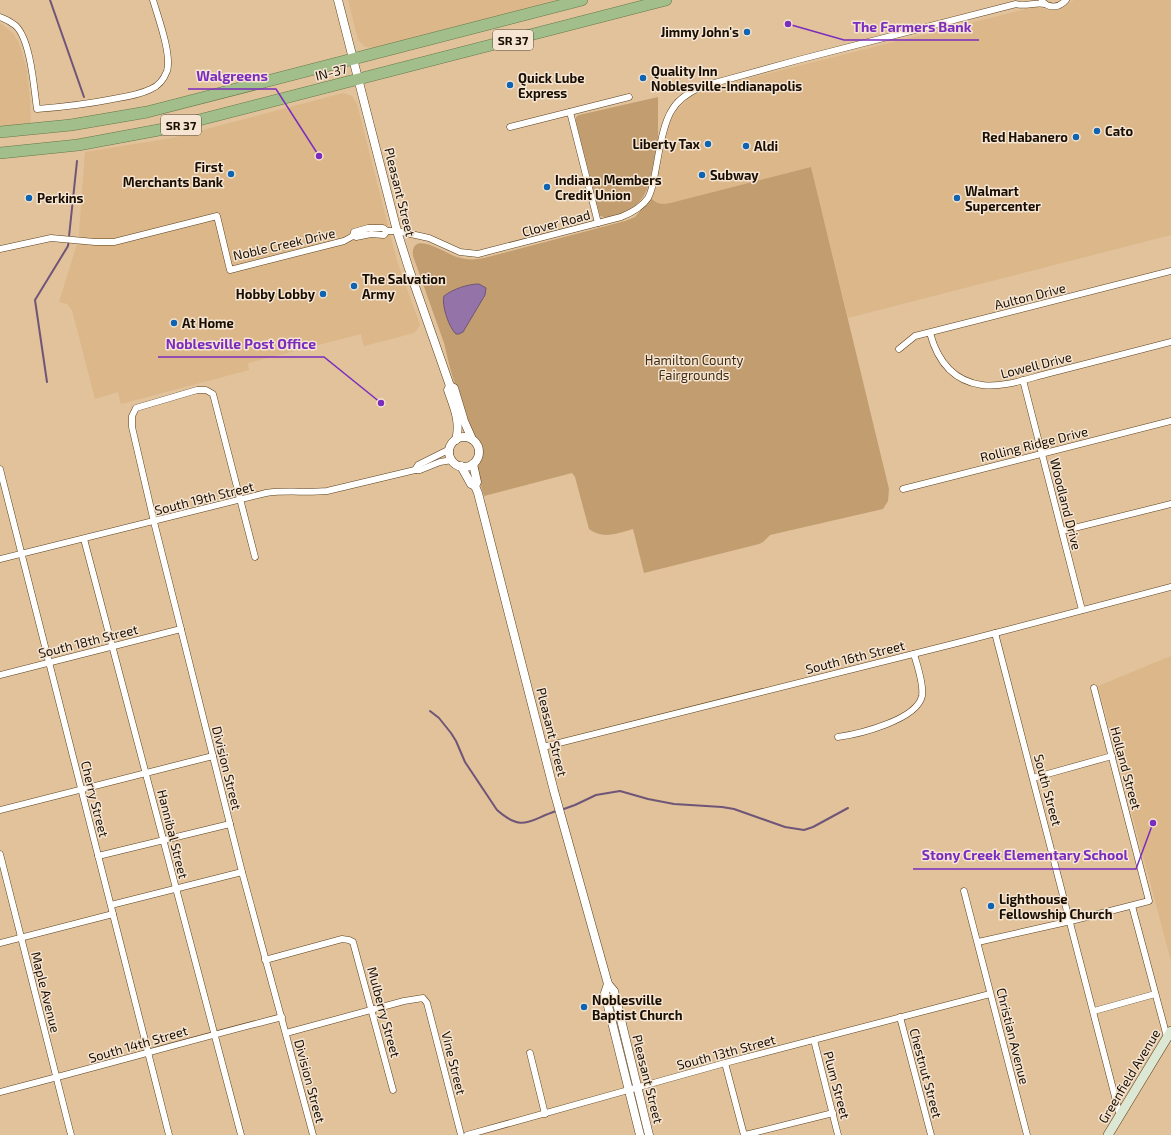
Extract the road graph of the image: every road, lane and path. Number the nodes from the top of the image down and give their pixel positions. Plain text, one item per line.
1 (153, 0) edge
2 (338, 0) edge
3 (582, 0) edge
4 (666, 0) edge
5 (1066, 0) edge
6 (1017, 2) edge
7 (1043, 2) edge
8 (0, 17) edge
9 (354, 59) junction
10 (359, 80) junction
11 (629, 97) dead end
12 (570, 112) junction
13 (510, 127) dead end
14 (1, 133) edge
15 (0, 153) edge
16 (598, 223) junction
17 (397, 231) junction
18 (0, 249) edge
19 (1171, 271) edge
20 (930, 333) junction
21 (1171, 342) edge
22 (899, 349) dead end
23 (1023, 380) junction
24 (450, 386) junction
25 (1171, 421) edge
26 (472, 439) junction
27 (456, 440) junction
28 (450, 449) junction
29 (1042, 454) junction
30 (452, 460) junction
31 (473, 464) junction
32 (461, 466) junction
33 (0, 469) edge
34 (415, 470) junction
35 (475, 486) junction
36 (903, 490) dead end
37 (241, 499) junction
38 (1171, 504) edge
39 (154, 522) junction
40 (1062, 531) junction
41 (84, 539) junction
42 (22, 554) junction
43 (255, 557) dead end
44 (0, 559) edge
45 (1171, 587) edge
46 (1082, 610) junction
47 (181, 629) junction
48 (995, 633) junction
49 (113, 646) junction
50 (914, 654) junction
51 (49, 662) junction
52 (0, 675) edge
53 (1094, 688) dead end
54 (838, 737) dead end
55 (543, 747) junction
56 (213, 756) junction
57 (1112, 756) junction
58 (146, 772) junction
59 (1033, 778) junction
60 (81, 789) junction
61 (0, 810) edge
62 (230, 824) junction
63 (164, 840) junction
64 (0, 854) edge
65 (98, 856) junction
66 (242, 872) junction
67 (176, 889) junction
68 (964, 891) dead end
69 (111, 905) junction
70 (1132, 906) junction
71 (113, 914) junction
72 (1071, 921) junction
73 (21, 938) junction
74 (978, 942) junction
75 (0, 943) edge
76 (265, 960) junction
77 (608, 984) junction
78 (990, 994) junction
79 (1155, 994) junction
80 (372, 1011) junction
81 (1094, 1011) junction
82 (282, 1017) junction
83 (900, 1018) junction
84 (214, 1034) junction
85 (286, 1034) junction
86 (1169, 1034) edge
87 (814, 1040) junction
88 (148, 1052) junction
89 (530, 1053) dead end
90 (725, 1063) junction
91 (56, 1078) junction
92 (638, 1087) junction
93 (393, 1090) dead end
94 (629, 1090) junction
95 (0, 1092) edge
96 (833, 1113) junction
97 (545, 1114) junction
98 (1120, 1116) junction
99 (71, 1135) edge
100 (169, 1135) edge
101 (241, 1135) edge
102 (313, 1135) edge
103 (461, 1135) edge
104 (468, 1135) edge
105 (640, 1135) edge
106 (649, 1135) edge
107 (744, 1135) edge
108 (838, 1135) edge
109 (931, 1135) edge
110 (1027, 1135) edge
111 (1108, 1135) edge

1 - 8 street
2 - 9 street, Pleasant Street
3 - 9 highway, IN-37 / SR 37
4 - 10 highway, IN-37 / SR 37
5 - 7 street, Clover Road
6 - 7 street, Clover Road
6 - 16 street, Clover Road
9 - 10 street, Pleasant Street
9 - 14 highway, IN-37 / SR 37
10 - 15 highway, IN-37 / SR 37
10 - 17 street, Pleasant Street
11 - 12 street
12 - 13 street
12 - 16 street
16 - 17 street, Clover Road
17 - 18 street, Noble Creek Drive
17 - 24 street, Pleasant Street
19 - 20 street, Aulton Drive
20 - 22 street, Aulton Drive
20 - 23 street, Lowell Drive
21 - 23 street, Lowell Drive
23 - 29 street, Woodland Drive
24 - 26 street, Pleasant Street
24 - 27 street, Pleasant Street
25 - 29 street, Rolling Ridge Drive
26 - 27 street
26 - 31 street
27 - 28 street
28 - 30 street
28 - 34 street, South 19th Street
29 - 36 street, Rolling Ridge Drive
29 - 40 street, Woodland Drive
30 - 32 street
30 - 34 street, South 19th Street
31 - 32 street
31 - 35 street, Pleasant Street
32 - 35 street, Pleasant Street
33 - 42 street, Cherry Street
34 - 37 street, South 19th Street
35 - 55 street, Pleasant Street
37 - 39 street, South 19th Street
37 - 39 street, Division Street
37 - 43 street
38 - 40 street
39 - 41 street, South 19th Street
39 - 47 street, Division Street
40 - 46 street, Woodland Drive
41 - 42 street, South 19th Street
41 - 49 street, Hannibal Street
42 - 44 street, South 19th Street
42 - 51 street, Cherry Street
45 - 46 street, South 16th Street
46 - 48 street, South 16th Street
47 - 49 street, South 18th Street
47 - 56 street, Division Street
48 - 50 street, South 16th Street
48 - 59 street, South Street
49 - 51 street, South 18th Street
49 - 58 street, Hannibal Street
50 - 54 street
50 - 55 street, South 16th Street
51 - 52 street, South 18th Street
51 - 60 street, Cherry Street
53 - 57 street, Holland Street
55 - 77 street, Pleasant Street
56 - 58 street
56 - 62 street, Division Street
57 - 59 street
57 - 70 street, Holland Street
58 - 60 street
58 - 63 street, Hannibal Street
59 - 72 street, South Street
60 - 61 street
60 - 65 street, Cherry Street
62 - 63 street
62 - 66 street, Division Street
63 - 65 street
63 - 67 street, Hannibal Street
64 - 73 street, Maple Avenue
65 - 69 street, Cherry Street
66 - 67 street
66 - 76 street, Division Street
67 - 69 street
67 - 84 street, Hannibal Street
68 - 74 street, Christian Avenue
69 - 71 street, Cherry Street
70 - 72 street
70 - 79 street
71 - 73 street
71 - 88 street, Cherry Street
72 - 74 street
72 - 81 street, South Street
73 - 75 street
73 - 91 street, Maple Avenue
74 - 78 street, Christian Avenue
76 - 80 street, Mulberry Street
76 - 82 street, Division Street
77 - 92 street, Pleasant Street
77 - 94 street, Pleasant Street
78 - 83 street, South 13th Street
78 - 110 street, Christian Avenue
79 - 81 street
79 - 86 street
80 - 85 street
80 - 93 street, Mulberry Street
80 - 103 street, Vine Street
81 - 98 street, South Street
82 - 84 street, South 14th Street
82 - 85 street, Division Street
83 - 87 street, South 13th Street
83 - 109 street, Chestnut Street
84 - 88 street, South 14th Street
84 - 101 street, Hannibal Street
85 - 102 street, Division Street
86 - 98 main road, Greenfield Avenue
87 - 90 street, South 13th Street
87 - 96 street, Plum Street
88 - 91 street, South 14th Street
88 - 100 street, Cherry Street
89 - 97 street
90 - 92 street, South 13th Street
90 - 107 street
91 - 95 street, South 14th Street
91 - 99 street, Maple Avenue
92 - 94 street, South 13th Street
92 - 106 street, Pleasant Street
94 - 97 street, South 13th Street
94 - 105 street, Pleasant Street
96 - 107 street
96 - 108 street, Plum Street
97 - 104 street, South 13th Street
98 - 111 main road, Greenfield Avenue

